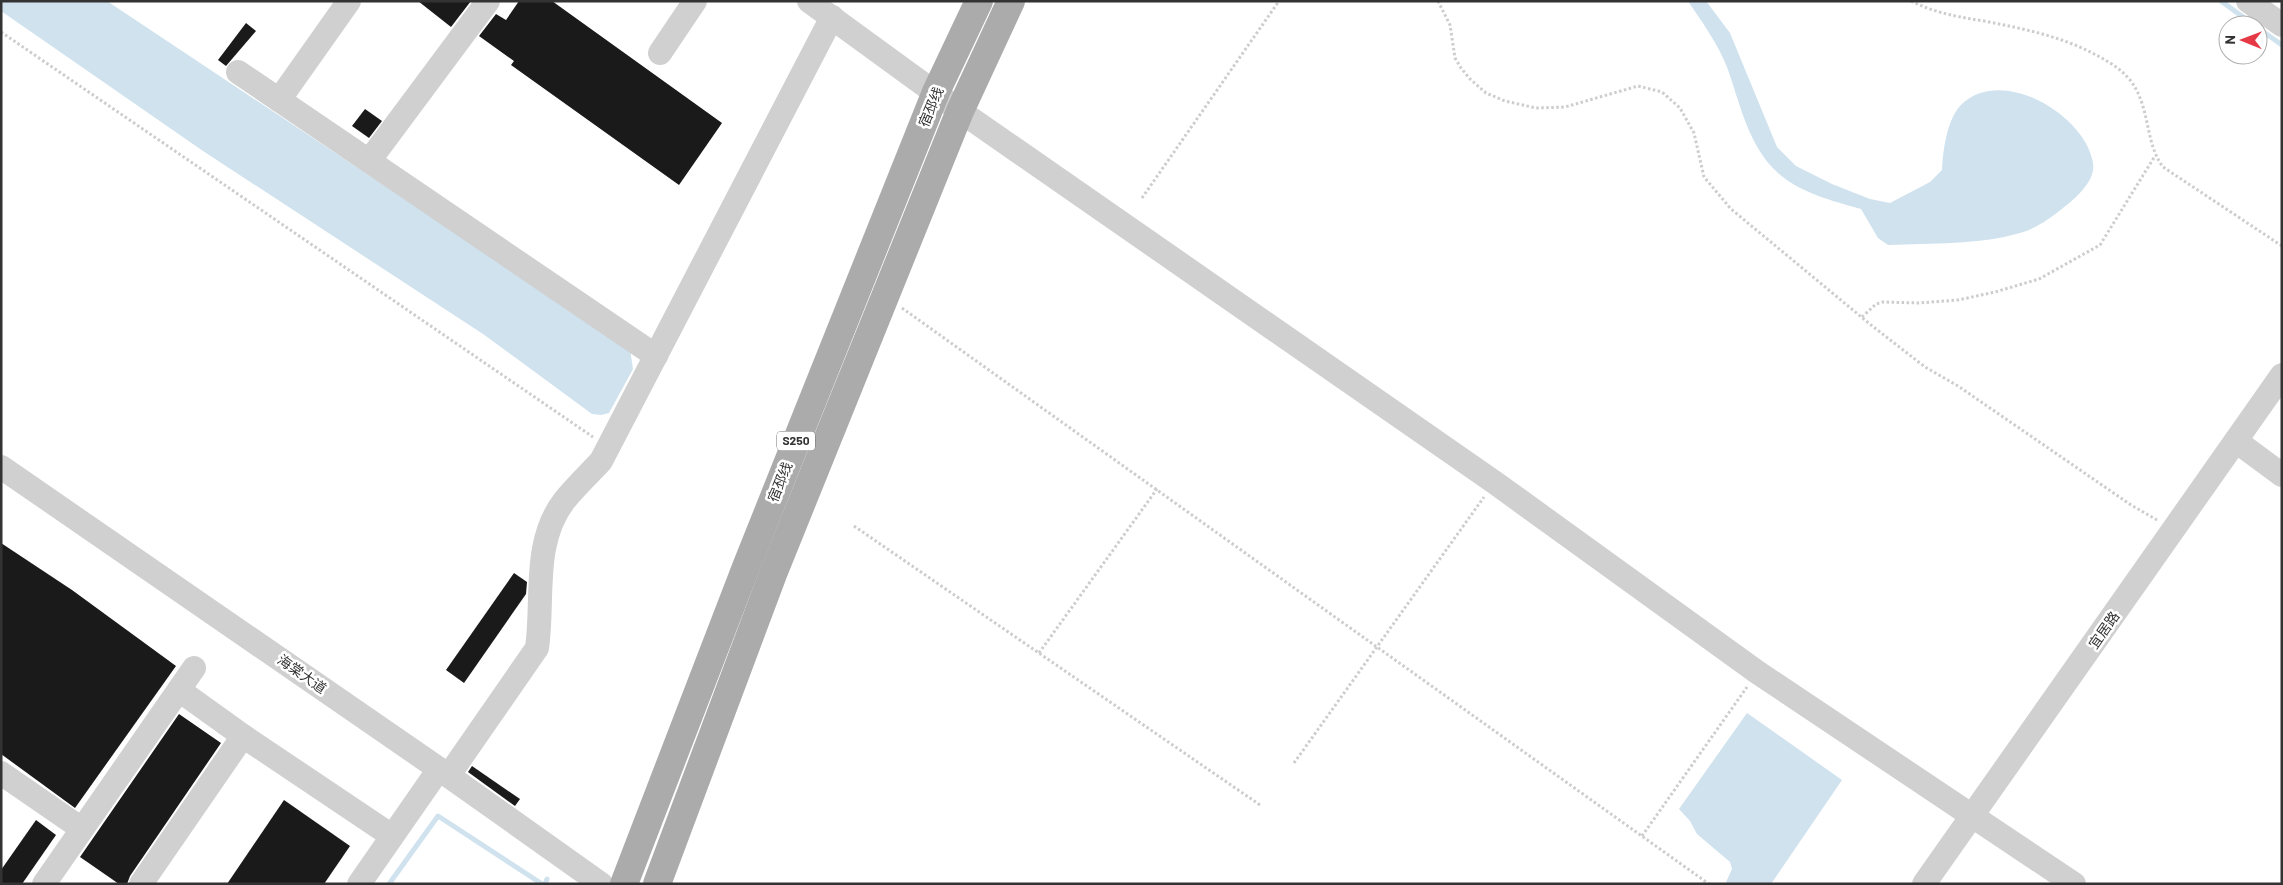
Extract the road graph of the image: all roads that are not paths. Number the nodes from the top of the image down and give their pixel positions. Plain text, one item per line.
1 (349, 1) edge
2 (488, 1) edge
3 (696, 1) edge
4 (809, 1) edge
5 (979, 1) edge
6 (1011, 1) edge
7 (2248, 1) edge
8 (832, 17) junction
9 (2282, 25) edge
10 (660, 53) dead end
11 (238, 72) dead end
12 (936, 92) junction
13 (279, 100) junction
14 (960, 112) junction
15 (368, 161) junction
16 (656, 356) junction
17 (2282, 375) edge
18 (2236, 440) junction
19 (1, 467) edge
20 (2282, 475) edge
21 (194, 668) dead end
22 (178, 690) junction
23 (243, 736) junction
24 (1, 773) edge
25 (438, 775) junction
26 (1973, 817) junction
27 (82, 829) junction
28 (392, 836) junction
29 (44, 884) edge
30 (141, 884) edge
31 (359, 884) edge
32 (601, 884) edge
33 (624, 884) edge
34 (656, 884) edge
35 (1924, 884) edge
36 (2074, 884) edge

1 - 13 street
2 - 15 street
3 - 10 street
4 - 8 street
5 - 12 main road, 宿邳线 / S250
6 - 14 main road, 宿邳线 / S250
7 - 9 street
8 - 12 street
8 - 16 street
11 - 13 street
12 - 14 street
12 - 33 main road, 宿邳线 / S250
13 - 15 street
14 - 26 street
14 - 34 main road, 宿邳线 / S250
15 - 16 street
16 - 25 street
17 - 18 street, 宜居路
18 - 20 street
18 - 26 street, 宜居路
19 - 25 street, 海棠大道
21 - 22 street
22 - 23 street
22 - 27 street
23 - 28 street
23 - 30 street
24 - 27 street
25 - 28 street
25 - 32 street, 海棠大道
26 - 35 street, 宜居路
26 - 36 street
27 - 29 street
28 - 31 street

